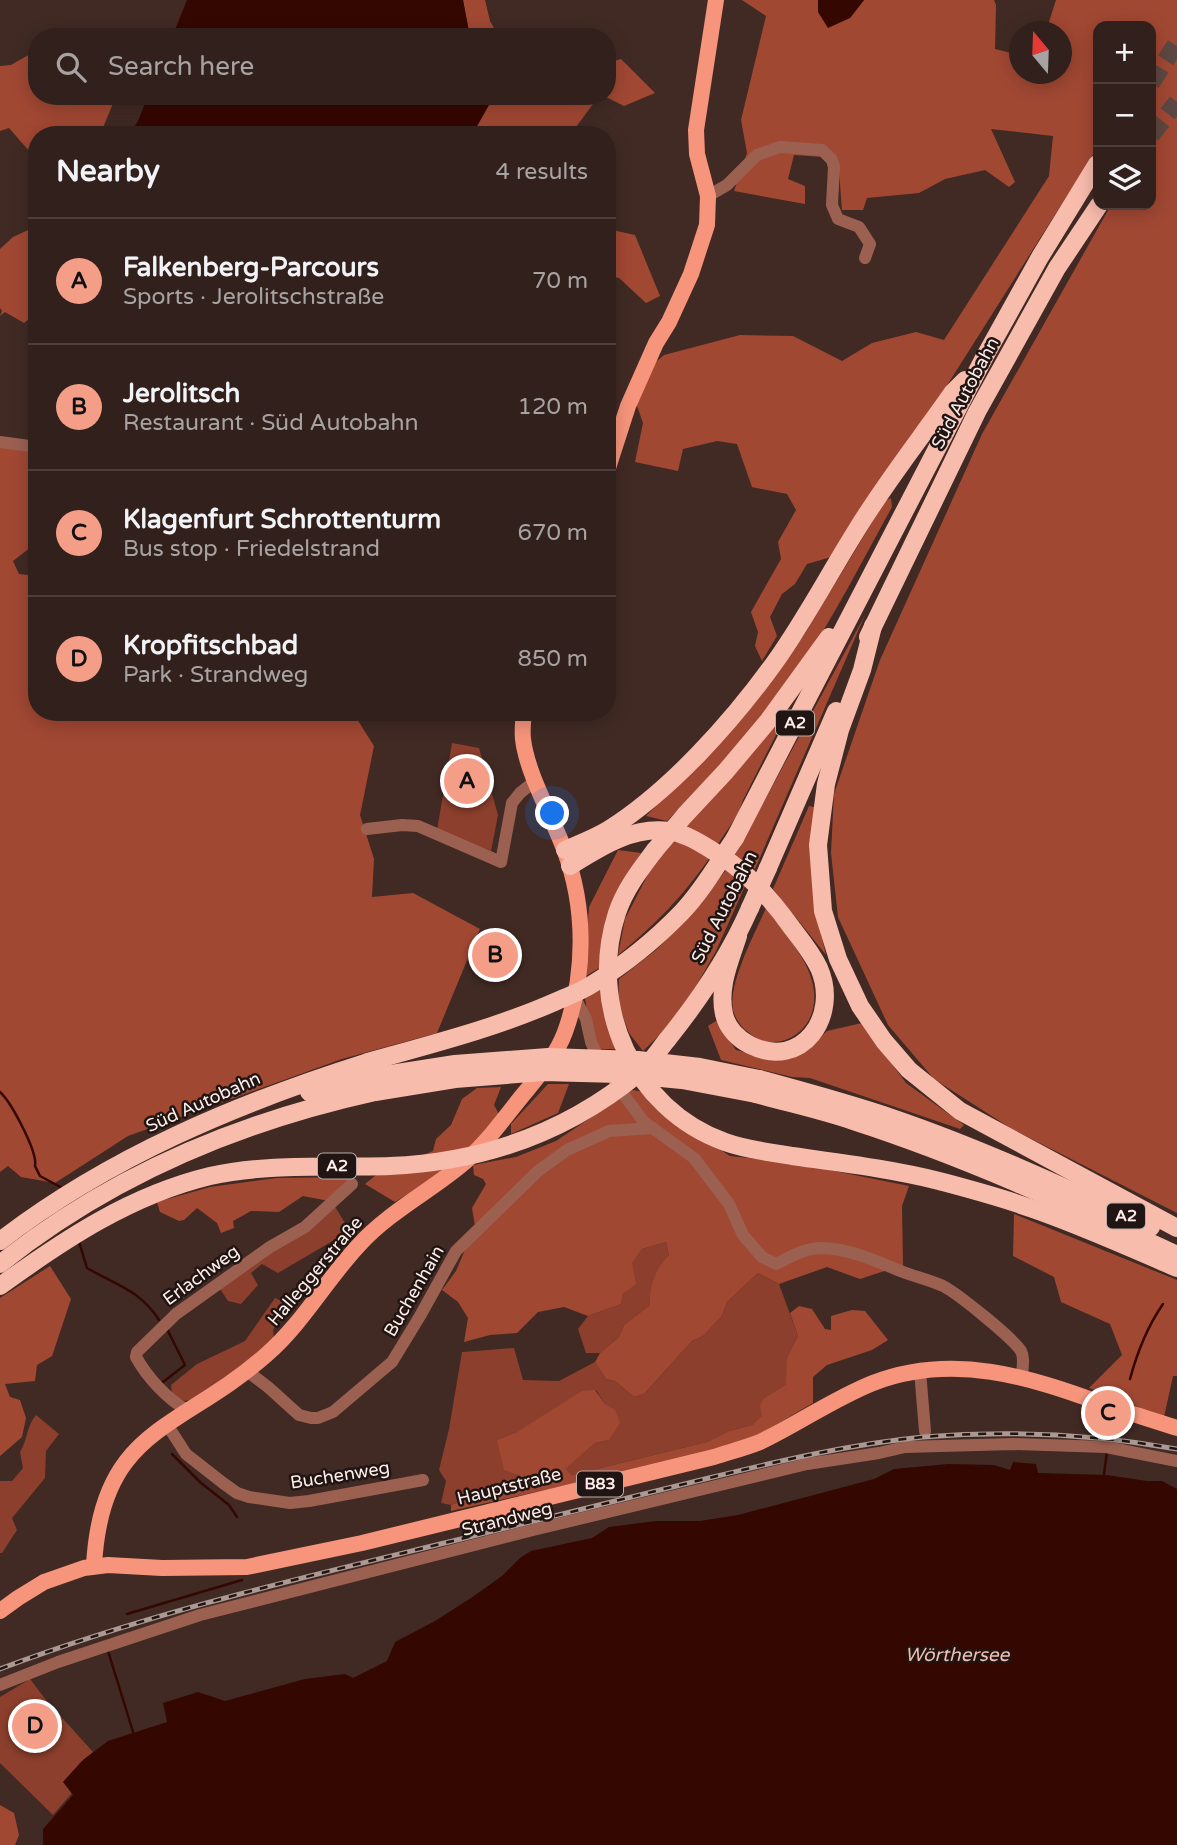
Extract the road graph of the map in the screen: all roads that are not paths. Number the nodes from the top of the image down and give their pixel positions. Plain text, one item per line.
1 (716, 0) edge
2 (1093, 171) edge
3 (708, 196) junction
4 (1095, 210) edge
5 (865, 258) dead end
6 (985, 356) junction
7 (0, 442) edge
8 (616, 443) edge
9 (28, 446) edge
10 (854, 608) junction
11 (873, 626) junction
12 (524, 721) edge
13 (536, 781) junction
14 (367, 829) dead end
15 (567, 858) junction
16 (738, 936) junction
17 (574, 996) junction
18 (372, 1077) junction
19 (757, 1086) junction
20 (653, 1128) junction
21 (352, 1184) dead end
22 (1079, 1185) junction
23 (1177, 1228) edge
24 (1177, 1239) edge
25 (0, 1241) edge
26 (1177, 1255) edge
27 (0, 1264) edge
28 (1177, 1268) edge
29 (0, 1286) edge
30 (247, 1371) junction
31 (920, 1371) junction
32 (1022, 1377) junction
33 (187, 1410) junction
34 (166, 1423) junction
35 (1177, 1428) edge
36 (925, 1431) dead end
37 (1177, 1461) edge
38 (423, 1480) dead end
39 (94, 1566) junction
40 (0, 1611) edge
41 (0, 1685) edge

1 - 3 main road
2 - 6 highway, Süd Autobahn / A2
3 - 5 street
3 - 8 main road
4 - 11 highway, Süd Autobahn / A2
6 - 10 highway, Süd Autobahn / A2
6 - 15 highway
7 - 9 street
10 - 18 highway, Süd Autobahn / A2, bridge
10 - 28 highway, bridge
11 - 16 highway, Süd Autobahn / A2, bridge
11 - 22 highway
12 - 13 main road, Halleggerstraße
13 - 14 street
13 - 15 main road, Halleggerstraße
15 - 16 highway
15 - 17 main road, Halleggerstraße
16 - 29 highway, Süd Autobahn / A2, bridge
17 - 20 street
17 - 30 main road, Halleggerstraße
18 - 19 highway, A2, bridge
18 - 25 highway, Süd Autobahn / A2
18 - 27 highway, A2
19 - 22 highway, A2
19 - 26 highway, A2
20 - 30 street, Buchenhain
20 - 32 street
21 - 33 street, Erlachweg
22 - 23 highway
22 - 24 highway, A2
30 - 33 main road, Halleggerstraße
31 - 32 main road, Hauptstraße / B83
31 - 36 street
31 - 39 main road, Hauptstraße / B83
32 - 35 main road, B83
33 - 34 main road, Halleggerstraße
34 - 38 street, Buchenweg
34 - 39 main road, Halleggerstraße
37 - 41 street, Strandweg
39 - 40 main road, Hauptstraße / B83

